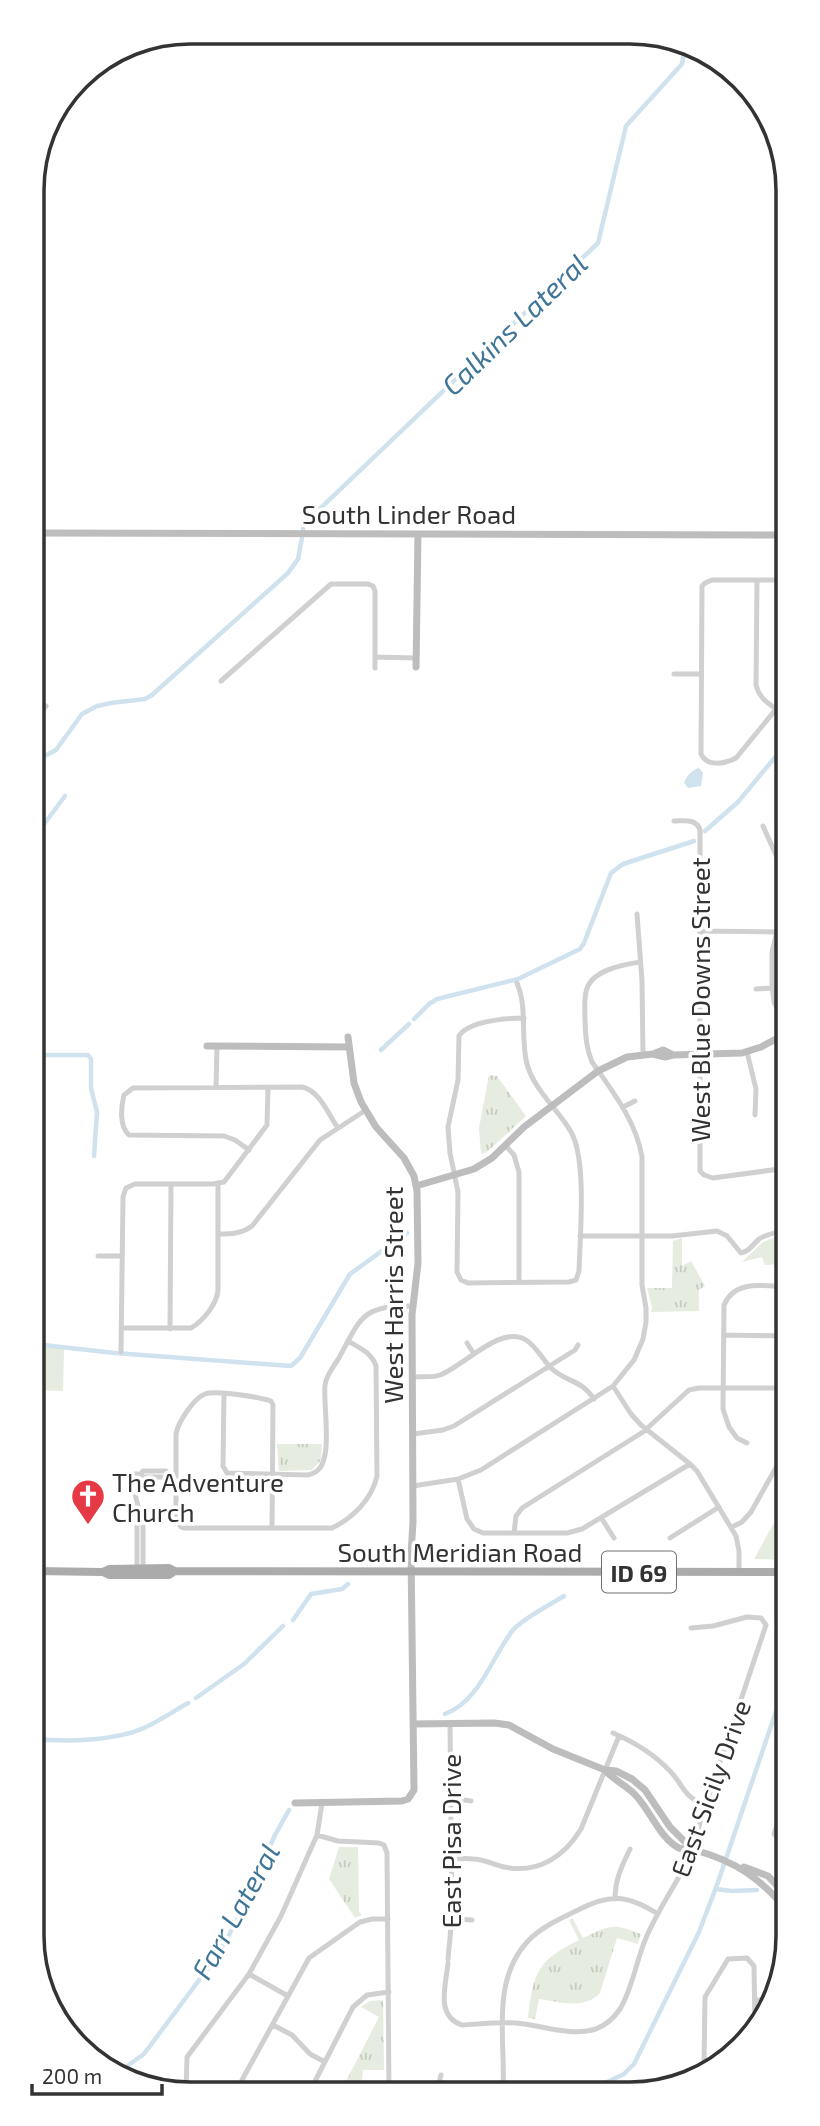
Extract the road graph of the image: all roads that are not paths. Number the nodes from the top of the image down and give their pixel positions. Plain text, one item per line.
1 (44, 533) edge
2 (418, 534) junction
3 (776, 535) edge
4 (757, 580) junction
5 (776, 580) edge
6 (375, 657) junction
7 (416, 663) joint
8 (375, 668) dead end
9 (674, 674) dead end
10 (701, 674) junction
11 (221, 681) dead end
12 (46, 706) dead end
13 (44, 708) edge
14 (776, 709) joint
15 (674, 821) dead end
16 (763, 826) dead end
17 (776, 852) edge
18 (637, 914) dead end
19 (699, 931) junction
20 (776, 932) edge
21 (776, 936) edge
22 (640, 962) junction
23 (517, 983) dead end
24 (772, 988) junction
25 (756, 989) dead end
26 (776, 1007) edge
27 (524, 1018) junction
28 (348, 1037) dead end
29 (776, 1039) edge
30 (207, 1046) dead end
31 (217, 1046) junction
32 (348, 1046) junction
33 (747, 1052) junction
34 (699, 1054) junction
35 (643, 1055) junction
36 (598, 1071) junction
37 (216, 1087) junction
38 (268, 1087) junction
39 (635, 1101) dead end
40 (553, 1106) junction
41 (623, 1107) junction
42 (366, 1110) junction
43 (755, 1115) dead end
44 (338, 1128) junction
45 (505, 1145) junction
46 (249, 1150) junction
47 (776, 1169) edge
48 (456, 1176) junction
49 (171, 1184) junction
50 (218, 1184) junction
51 (416, 1186) junction
52 (218, 1234) junction
53 (776, 1234) edge
54 (580, 1236) junction
55 (642, 1236) junction
56 (98, 1256) dead end
57 (122, 1256) junction
58 (519, 1282) junction
59 (776, 1287) edge
60 (413, 1306) junction
61 (122, 1328) junction
62 (170, 1329) junction
63 (724, 1335) junction
64 (776, 1336) edge
65 (348, 1340) junction
66 (467, 1343) dead end
67 (578, 1345) dead end
68 (121, 1352) dead end
69 (474, 1354) junction
70 (550, 1366) junction
71 (414, 1377) junction
72 (613, 1386) junction
73 (723, 1388) junction
74 (776, 1388) edge
75 (223, 1394) junction
76 (594, 1399) junction
77 (647, 1429) junction
78 (413, 1434) junction
79 (747, 1443) dead end
80 (690, 1464) junction
81 (776, 1468) edge
82 (127, 1474) dead end
83 (138, 1474) junction
84 (172, 1474) junction
85 (273, 1475) junction
86 (458, 1479) junction
87 (413, 1486) junction
88 (719, 1507) junction
89 (602, 1518) junction
90 (732, 1527) junction
91 (272, 1528) junction
92 (514, 1533) junction
93 (614, 1538) dead end
94 (670, 1538) dead end
95 (140, 1570) junction
96 (44, 1572) edge
97 (411, 1572) junction
98 (739, 1572) junction
99 (776, 1572) edge
100 (691, 1628) dead end
101 (450, 1723) junction
102 (413, 1724) junction
103 (605, 1770) junction
104 (452, 1798) junction
105 (471, 1801) dead end
106 (295, 1802) dead end
107 (322, 1803) junction
108 (706, 1805) junction
109 (317, 1835) junction
110 (631, 1849) dead end
111 (692, 1849) junction
112 (451, 1859) junction
113 (730, 1863) junction
114 (776, 1885) edge
115 (776, 1896) edge
116 (615, 1899) junction
117 (658, 1914) junction
118 (452, 1916) junction
119 (388, 1919) junction
120 (472, 1920) dead end
121 (249, 1975) junction
122 (389, 1992) junction
123 (288, 1996) junction
124 (755, 2000) junction
125 (761, 2000) edge
126 (755, 2012) edge
127 (503, 2023) junction
128 (273, 2025) junction
129 (325, 2062) junction
130 (705, 2062) edge
131 (441, 2075) dead end
132 (186, 2082) edge
133 (241, 2082) edge
134 (315, 2082) edge
135 (388, 2082) edge
136 (439, 2082) edge
137 (503, 2082) edge

1 - 2 street, South Linder Road
2 - 3 street, South Linder Road
2 - 7 street
4 - 5 street
4 - 10 street
4 - 14 street
6 - 7 street
6 - 8 street
6 - 11 street
9 - 10 street
10 - 14 street
12 - 13 street
15 - 19 street, West Blue Downs Street
16 - 17 street
18 - 22 street
19 - 20 street
19 - 34 street, West Blue Downs Street
21 - 24 street
22 - 35 street
22 - 36 street
23 - 27 street
24 - 25 street
24 - 26 street
27 - 40 street
27 - 48 street
28 - 32 street, West Harris Street
29 - 33 street
30 - 31 street
31 - 32 street
31 - 37 street
32 - 42 street, West Harris Street
33 - 34 street
33 - 43 street
34 - 35 street
34 - 47 street, West Blue Downs Street
35 - 36 street
36 - 40 street
36 - 41 street
37 - 38 street
37 - 46 street
38 - 44 street
38 - 46 street
39 - 41 street
40 - 45 street
40 - 54 street
41 - 55 street
42 - 44 street
42 - 51 street, West Harris Street
44 - 52 street
45 - 48 street
45 - 58 street
46 - 50 street
48 - 51 street
48 - 58 street
49 - 50 street
49 - 57 street
49 - 62 street
50 - 52 street
51 - 60 street, West Harris Street
52 - 62 street
53 - 55 street
54 - 55 street
54 - 58 street
55 - 72 street
56 - 57 street
57 - 61 street
59 - 63 street
60 - 65 street
60 - 71 street, West Harris Street
61 - 62 street
61 - 68 street
63 - 64 street
63 - 73 street
65 - 85 street
65 - 91 street
66 - 69 street
67 - 70 street
69 - 70 street
69 - 71 street
70 - 76 street
70 - 78 street
71 - 78 street, West Harris Street
72 - 76 street
72 - 77 street
73 - 74 street
73 - 77 street
73 - 79 street
75 - 84 street
75 - 85 street
75 - 85 street
76 - 86 street
77 - 80 street
77 - 92 street
78 - 87 street, West Harris Street
80 - 88 street
80 - 89 street
81 - 90 street
82 - 83 street
83 - 84 street
83 - 95 street
84 - 91 street
85 - 91 street
86 - 87 street
86 - 92 street
87 - 97 street, West Harris Street
88 - 90 street
88 - 94 street
89 - 92 street
89 - 93 street
90 - 98 street
95 - 96 main road, South Meridian Road / ID 69
95 - 97 main road, South Meridian Road / ID 69
97 - 98 main road, South Meridian Road / ID 69
97 - 102 street, West Harris Street
98 - 99 main road, South Meridian Road / ID 69
100 - 108 street, East Sicily Drive
101 - 102 street
101 - 103 street
101 - 104 street, East Pisa Drive
102 - 107 street, West Harris Street
103 - 108 street
103 - 111 street
103 - 112 street
104 - 105 street
104 - 112 street, East Pisa Drive
106 - 107 street
107 - 109 street
108 - 111 street, East Sicily Drive
109 - 119 street
109 - 121 street
110 - 116 street
111 - 113 street
111 - 117 street, East Sicily Drive
112 - 118 street, East Pisa Drive
113 - 114 street
113 - 115 street
116 - 117 street
116 - 127 street
117 - 127 street, East Sicily Drive
118 - 120 street
118 - 127 street, East Pisa Drive
119 - 122 street
119 - 123 street
121 - 123 street
121 - 132 street
122 - 129 street
122 - 135 street
123 - 128 street
124 - 125 street
124 - 126 street
124 - 130 street
127 - 137 street
128 - 129 street
128 - 133 street
129 - 134 street
131 - 136 street

